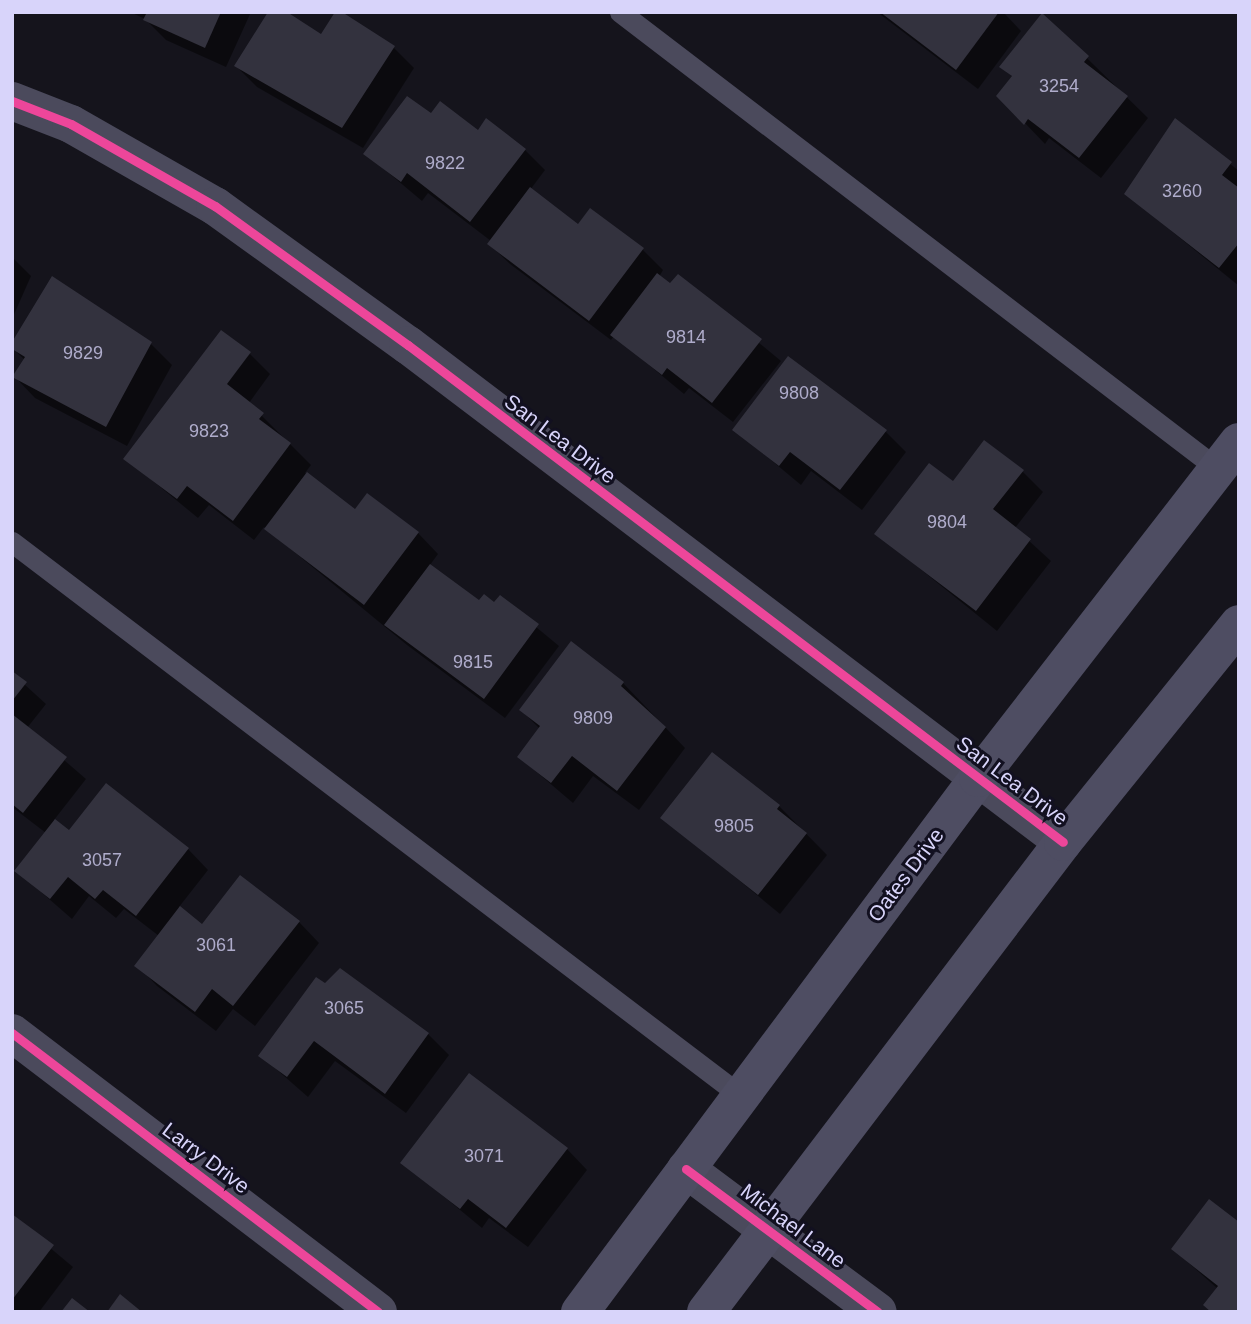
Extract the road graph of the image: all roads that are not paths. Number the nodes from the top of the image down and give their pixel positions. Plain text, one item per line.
1 (620, 12) edge
2 (12, 101) edge
3 (1229, 455) edge
4 (12, 542) edge
5 (1239, 624) edge
6 (978, 778) junction
7 (1063, 842) junction
8 (12, 1032) edge
9 (741, 1096) junction
10 (687, 1168) junction
11 (768, 1230) junction
12 (378, 1312) edge
13 (580, 1312) edge
14 (706, 1312) edge
15 (878, 1312) edge

1 - 3 lane
2 - 6 street, San Lea Drive
3 - 6 main road, Oates Drive
4 - 9 lane
5 - 7 main road
6 - 7 street, San Lea Drive
6 - 9 main road, Oates Drive
7 - 11 main road
8 - 12 street, Larry Drive
9 - 10 main road, Oates Drive
10 - 11 street, Michael Lane
10 - 13 main road, Oates Drive
11 - 14 main road
11 - 15 street, Michael Lane

